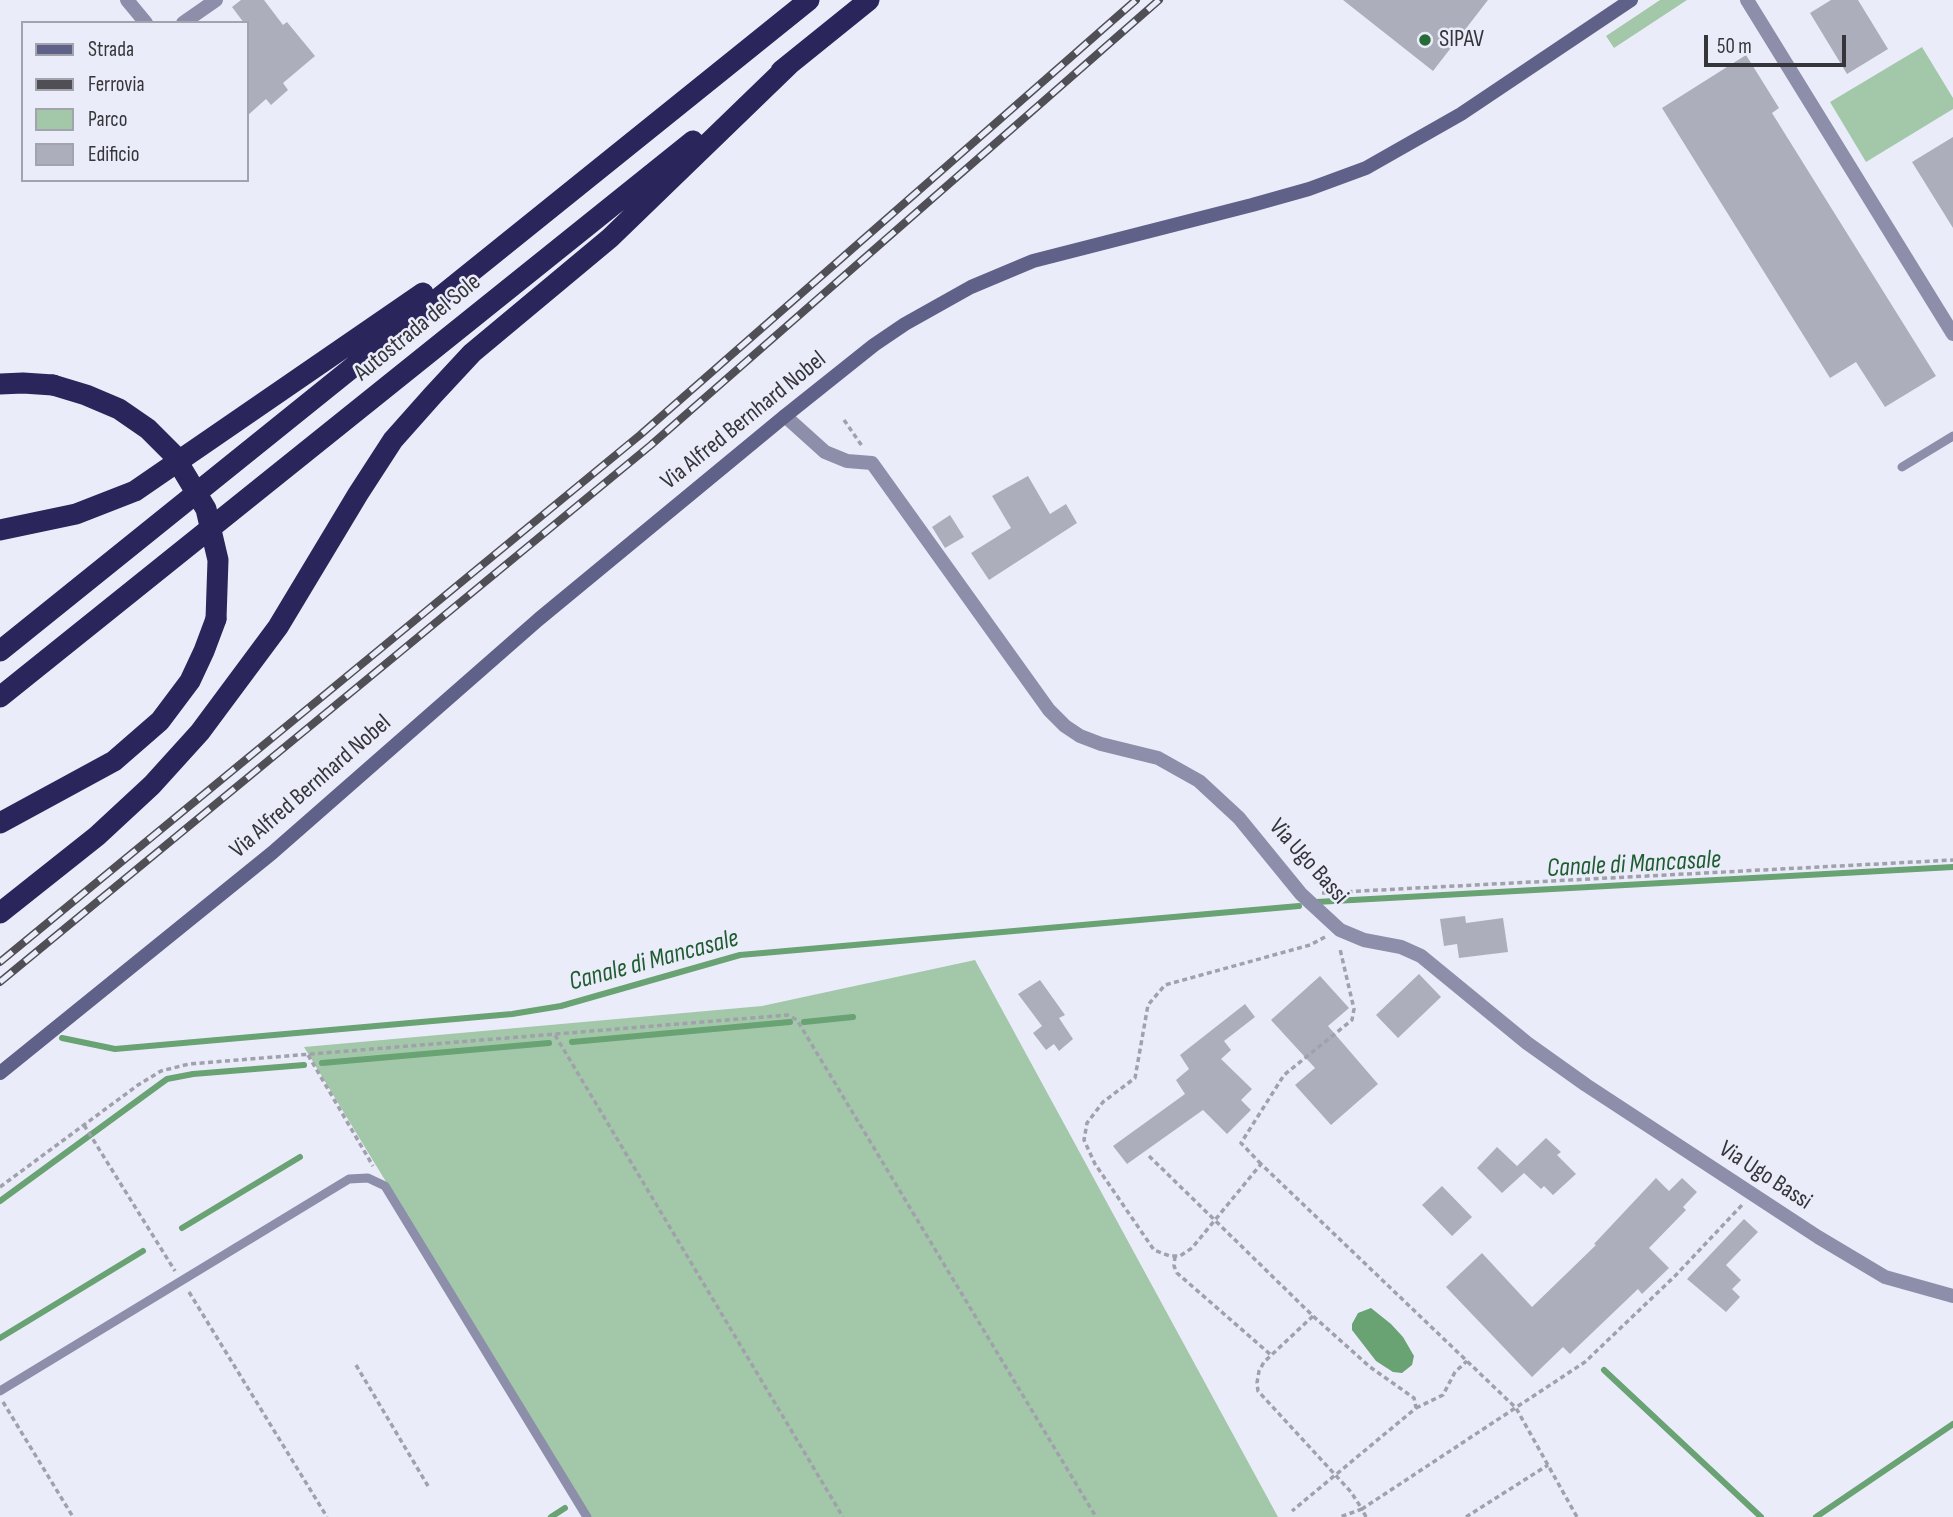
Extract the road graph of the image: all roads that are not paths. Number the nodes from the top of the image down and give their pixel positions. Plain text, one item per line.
1 (127, 0) edge
2 (216, 0) edge
3 (809, 0) edge
4 (869, 0) edge
5 (1631, 0) edge
6 (1746, 0) edge
7 (144, 21) edge
8 (186, 21) edge
9 (792, 62) junction
10 (558, 201) junction
11 (1953, 334) edge
12 (0, 384) edge
13 (785, 416) junction
14 (1953, 436) edge
15 (1902, 467) dead end
16 (0, 530) edge
17 (0, 650) edge
18 (0, 697) edge
19 (0, 823) edge
20 (0, 913) edge
21 (0, 1073) edge
22 (1953, 1296) edge
23 (0, 1391) edge
24 (585, 1514) edge
25 (574, 1517) edge

1 - 7 street
2 - 8 street
3 - 10 highway, Autostrada del Sole
4 - 9 highway, Autostrada del Sole
5 - 13 street, Via Alfred Bernhard Nobel
6 - 11 street
9 - 18 highway, Autostrada del Sole
9 - 20 highway
10 - 16 highway
10 - 17 highway, Autostrada del Sole
12 - 19 highway, bridge
13 - 21 street, Via Alfred Bernhard Nobel
13 - 22 street, Via Ugo Bassi
14 - 15 lane
23 - 24 lane
24 - 25 lane

